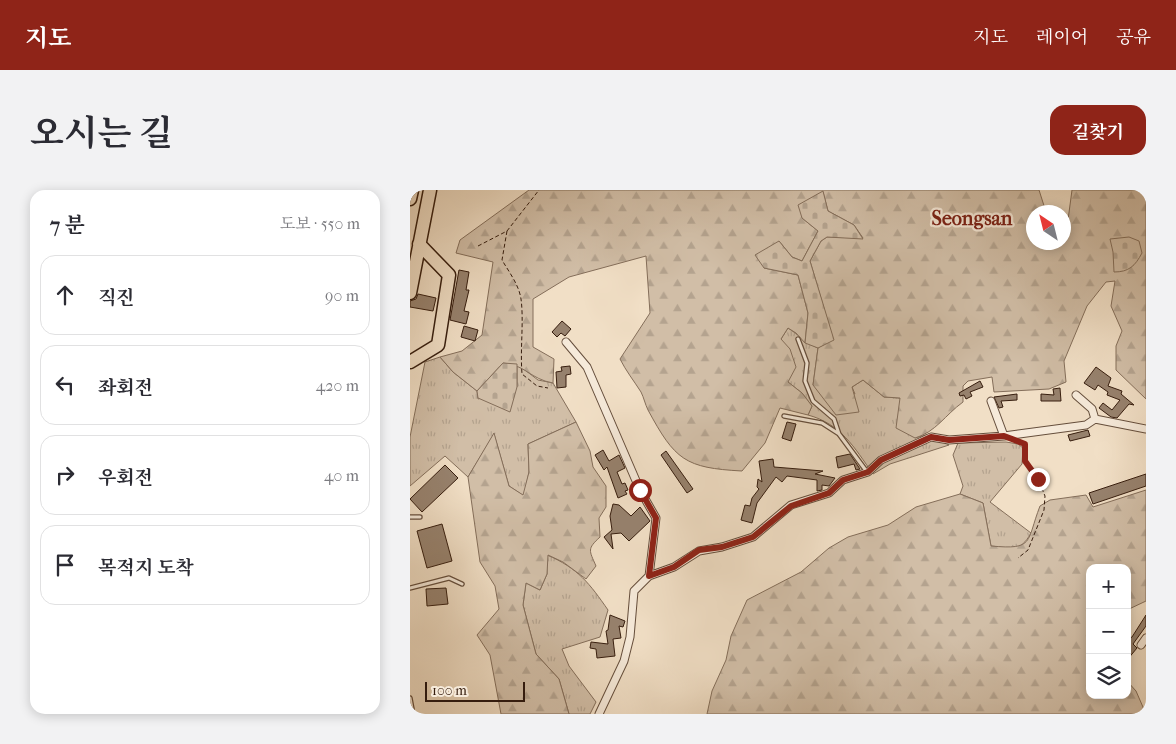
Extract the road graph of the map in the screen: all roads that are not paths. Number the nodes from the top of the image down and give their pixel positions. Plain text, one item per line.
1 (412, 190) edge
2 (430, 190) edge
3 (410, 199) edge
4 (420, 244) junction
5 (410, 293) edge
6 (798, 339) dead end
7 (566, 342) dead end
8 (410, 362) edge
9 (1076, 395) dead end
10 (991, 401) dead end
11 (784, 416) dead end
12 (1094, 419) junction
13 (1146, 429) edge
14 (839, 434) junction
15 (1004, 436) junction
16 (868, 472) junction
17 (410, 517) edge
18 (420, 517) dead end
19 (649, 576) junction
20 (462, 584) dead end
21 (410, 588) edge
22 (1146, 638) edge
23 (1141, 645) dead end
24 (410, 698) edge
25 (413, 714) edge
26 (599, 714) edge

1 - 3 highway
2 - 4 highway
4 - 5 highway
4 - 8 highway
6 - 14 lane
7 - 19 street
9 - 12 street
10 - 15 street
11 - 14 lane
12 - 13 street
12 - 15 street
14 - 16 lane
15 - 16 street
16 - 19 street
17 - 18 lane
19 - 26 street
20 - 21 lane
22 - 23 street
24 - 25 lane

